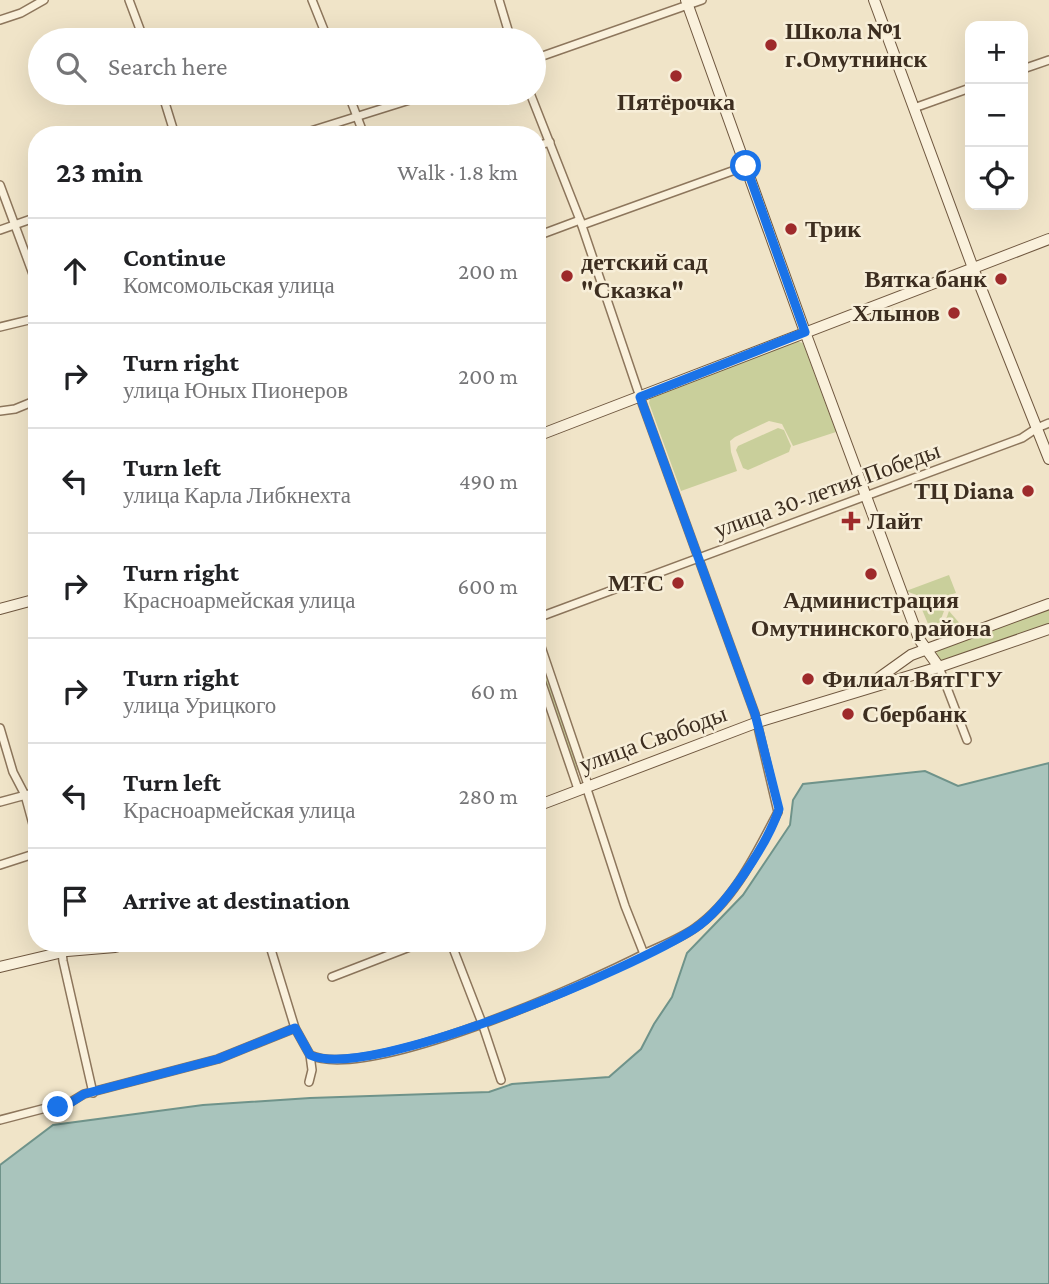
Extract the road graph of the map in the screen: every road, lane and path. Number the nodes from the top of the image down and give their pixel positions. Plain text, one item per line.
1 (44, 0) edge
2 (129, 0) edge
3 (312, 0) edge
4 (499, 0) edge
5 (702, 0) edge
6 (874, 0) edge
7 (686, 2) edge
8 (0, 20) edge
9 (140, 28) edge
10 (323, 28) edge
11 (508, 28) edge
12 (546, 54) edge
13 (1049, 60) edge
14 (1028, 67) edge
15 (965, 90) edge
16 (166, 105) edge
17 (353, 105) edge
18 (395, 105) edge
19 (535, 105) edge
20 (914, 108) junction
21 (358, 117) junction
22 (173, 126) edge
23 (328, 126) edge
24 (361, 126) edge
25 (543, 126) edge
26 (546, 132) edge
27 (550, 142) junction
28 (546, 143) edge
29 (746, 166) junction
30 (0, 185) edge
31 (28, 220) edge
32 (581, 223) junction
33 (16, 224) junction
34 (0, 230) edge
35 (546, 233) edge
36 (1049, 239) edge
37 (28, 259) edge
38 (973, 268) junction
39 (28, 320) edge
40 (0, 327) edge
41 (805, 332) junction
42 (640, 397) junction
43 (28, 404) edge
44 (0, 411) edge
45 (1049, 423) edge
46 (1037, 428) junction
47 (546, 433) edge
48 (1049, 460) edge
49 (866, 496) junction
50 (700, 557) junction
51 (28, 601) edge
52 (1049, 604) edge
53 (0, 609) edge
54 (546, 615) edge
55 (1049, 629) edge
56 (927, 650) junction
57 (546, 664) edge
58 (939, 667) junction
59 (864, 690) junction
60 (546, 692) edge
61 (758, 722) junction
62 (0, 728) edge
63 (967, 740) dead end
64 (584, 787) junction
65 (28, 794) edge
66 (25, 795) junction
67 (546, 802) edge
68 (0, 803) edge
69 (28, 806) edge
70 (28, 856) edge
71 (0, 865) edge
72 (48, 952) edge
73 (62, 952) edge
74 (272, 952) edge
75 (397, 952) edge
76 (454, 952) edge
77 (643, 954) junction
78 (0, 967) edge
79 (332, 977) dead end
80 (482, 1023) junction
81 (295, 1028) junction
82 (310, 1055) junction
83 (501, 1080) dead end
84 (309, 1082) dead end
85 (93, 1093) junction
86 (0, 1120) edge

1 - 8 street
2 - 9 street
3 - 10 street
4 - 11 street
5 - 7 street
6 - 20 street
7 - 12 street
7 - 29 street
13 - 14 street
15 - 20 street
16 - 22 street
17 - 21 street
18 - 21 street
19 - 25 street
20 - 38 street
21 - 23 street
21 - 24 street
26 - 27 street
27 - 28 street
27 - 32 street
29 - 32 street
29 - 41 street
30 - 33 street
31 - 33 street
32 - 35 street
32 - 42 street
33 - 34 street
33 - 37 street
36 - 38 street
38 - 41 street
38 - 46 street
39 - 40 street
41 - 42 street
41 - 49 street
42 - 47 street
42 - 50 street
43 - 44 street
45 - 46 street, улица 30-летия Победы
46 - 48 street
46 - 49 street, улица 30-летия Победы
49 - 50 street, улица 30-летия Победы
49 - 56 street
50 - 54 street, улица 30-летия Победы
50 - 61 street
51 - 53 street
52 - 56 street, улица Свободы
55 - 58 street, улица Свободы
56 - 58 street
56 - 59 street, улица Свободы
57 - 64 street
58 - 59 street, улица Свободы
58 - 63 street
59 - 61 street, улица Свободы
60 - 64 street
61 - 64 street, улица Свободы
61 - 77 street
62 - 66 street
64 - 67 street, улица Свободы
64 - 77 street
65 - 66 street
66 - 68 street
66 - 69 street
70 - 71 street
72 - 78 street
73 - 85 street
74 - 81 street
75 - 79 street
76 - 80 street
77 - 80 street
80 - 82 street
80 - 83 street
81 - 82 street
81 - 85 street
82 - 84 street
85 - 86 street

